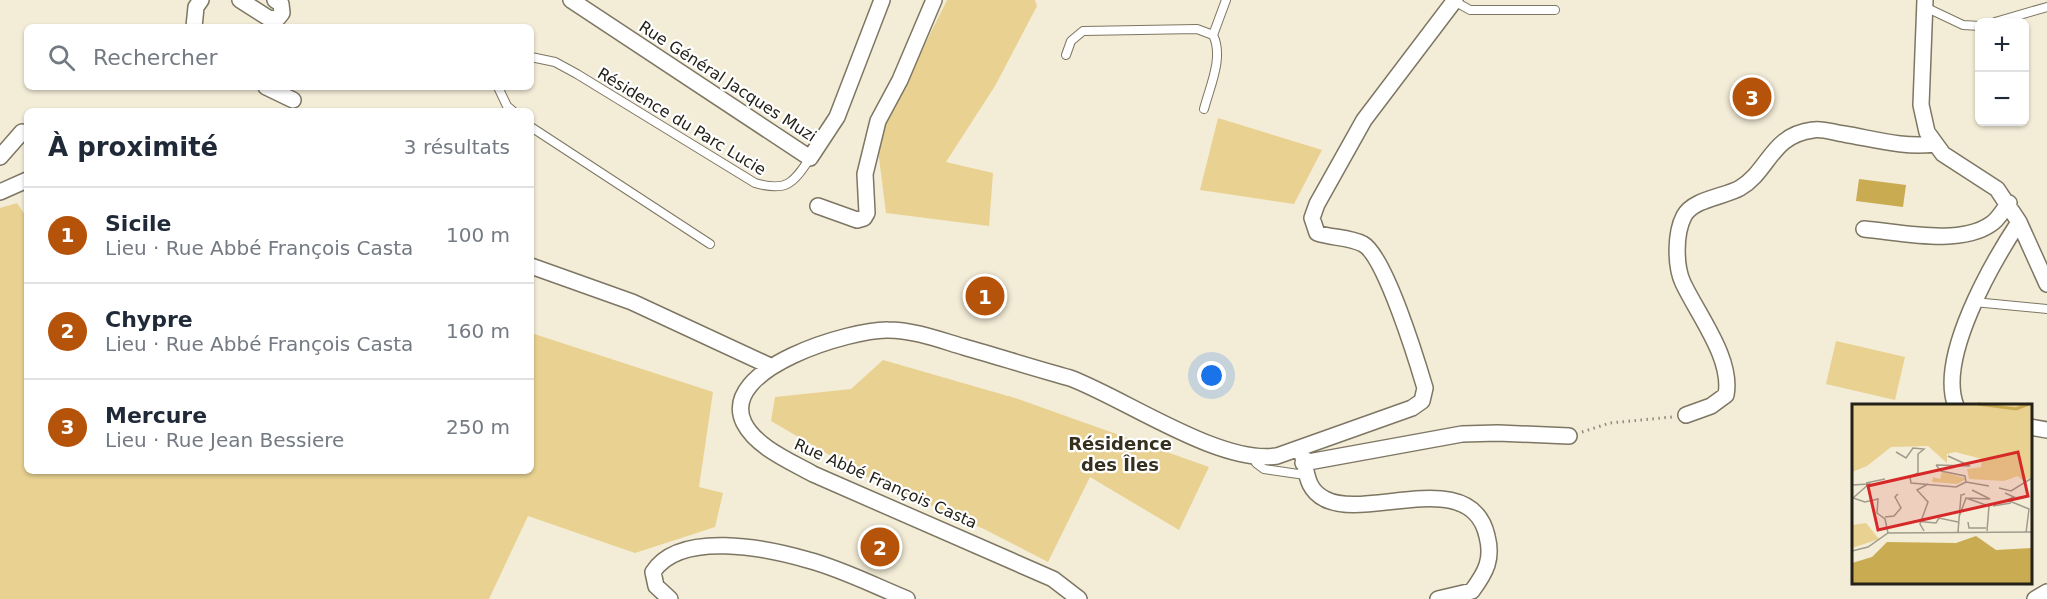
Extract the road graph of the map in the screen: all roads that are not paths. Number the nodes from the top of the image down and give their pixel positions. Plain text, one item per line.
1 (201, 0) edge
2 (240, 0) edge
3 (275, 0) edge
4 (571, 0) edge
5 (882, 0) edge
6 (934, 0) edge
7 (1226, 0) edge
8 (1453, 0) edge
9 (1925, 4) edge
10 (2047, 7) edge
11 (1555, 10) dead end
12 (2009, 18) edge
13 (194, 24) edge
14 (1975, 26) edge
15 (1213, 35) junction
16 (1066, 55) dead end
17 (534, 58) edge
18 (272, 90) edge
19 (499, 90) edge
20 (293, 100) dead end
21 (509, 108) edge
22 (1204, 109) dead end
23 (534, 128) edge
24 (22, 132) dead end
25 (1934, 144) junction
26 (0, 157) edge
27 (810, 158) junction
28 (24, 181) edge
29 (0, 192) edge
30 (2009, 203) junction
31 (818, 206) dead end
32 (2019, 222) junction
33 (1864, 229) dead end
34 (710, 244) dead end
35 (534, 267) edge
36 (2047, 285) edge
37 (1974, 302) junction
38 (2047, 309) edge
39 (770, 366) junction
40 (1956, 404) edge
41 (1686, 415) road end
42 (2032, 427) edge
43 (2047, 430) edge
44 (1569, 436) road end
45 (1255, 456) junction
46 (1303, 462) junction
47 (2047, 592) edge
48 (670, 599) edge
49 (907, 599) edge
50 (1079, 599) edge
51 (1438, 599) edge
52 (2035, 599) edge

1 - 13 street
2 - 3 street
4 - 27 street, Rue Général Jacques Muzi
5 - 27 street, Rue Général Jacques Muzi
6 - 31 street
7 - 15 lane
8 - 11 lane
8 - 46 street, Rue Abbé François Casta
9 - 14 lane
9 - 25 street
10 - 12 lane
15 - 16 lane
15 - 22 lane
17 - 27 lane, Résidence du Parc Lucie
18 - 20 street
19 - 21 lane
23 - 34 lane
24 - 26 street
25 - 30 street
25 - 41 street
28 - 29 street
30 - 32 street
30 - 33 street
32 - 36 street
32 - 37 street
35 - 39 street
37 - 38 lane
37 - 40 street
39 - 45 street, Rue Abbé François Casta
39 - 50 street, Rue Abbé François Casta
42 - 43 street
44 - 46 street
45 - 46 street, Rue Abbé François Casta
45 - 46 lane
46 - 51 street
47 - 52 street
48 - 49 street

